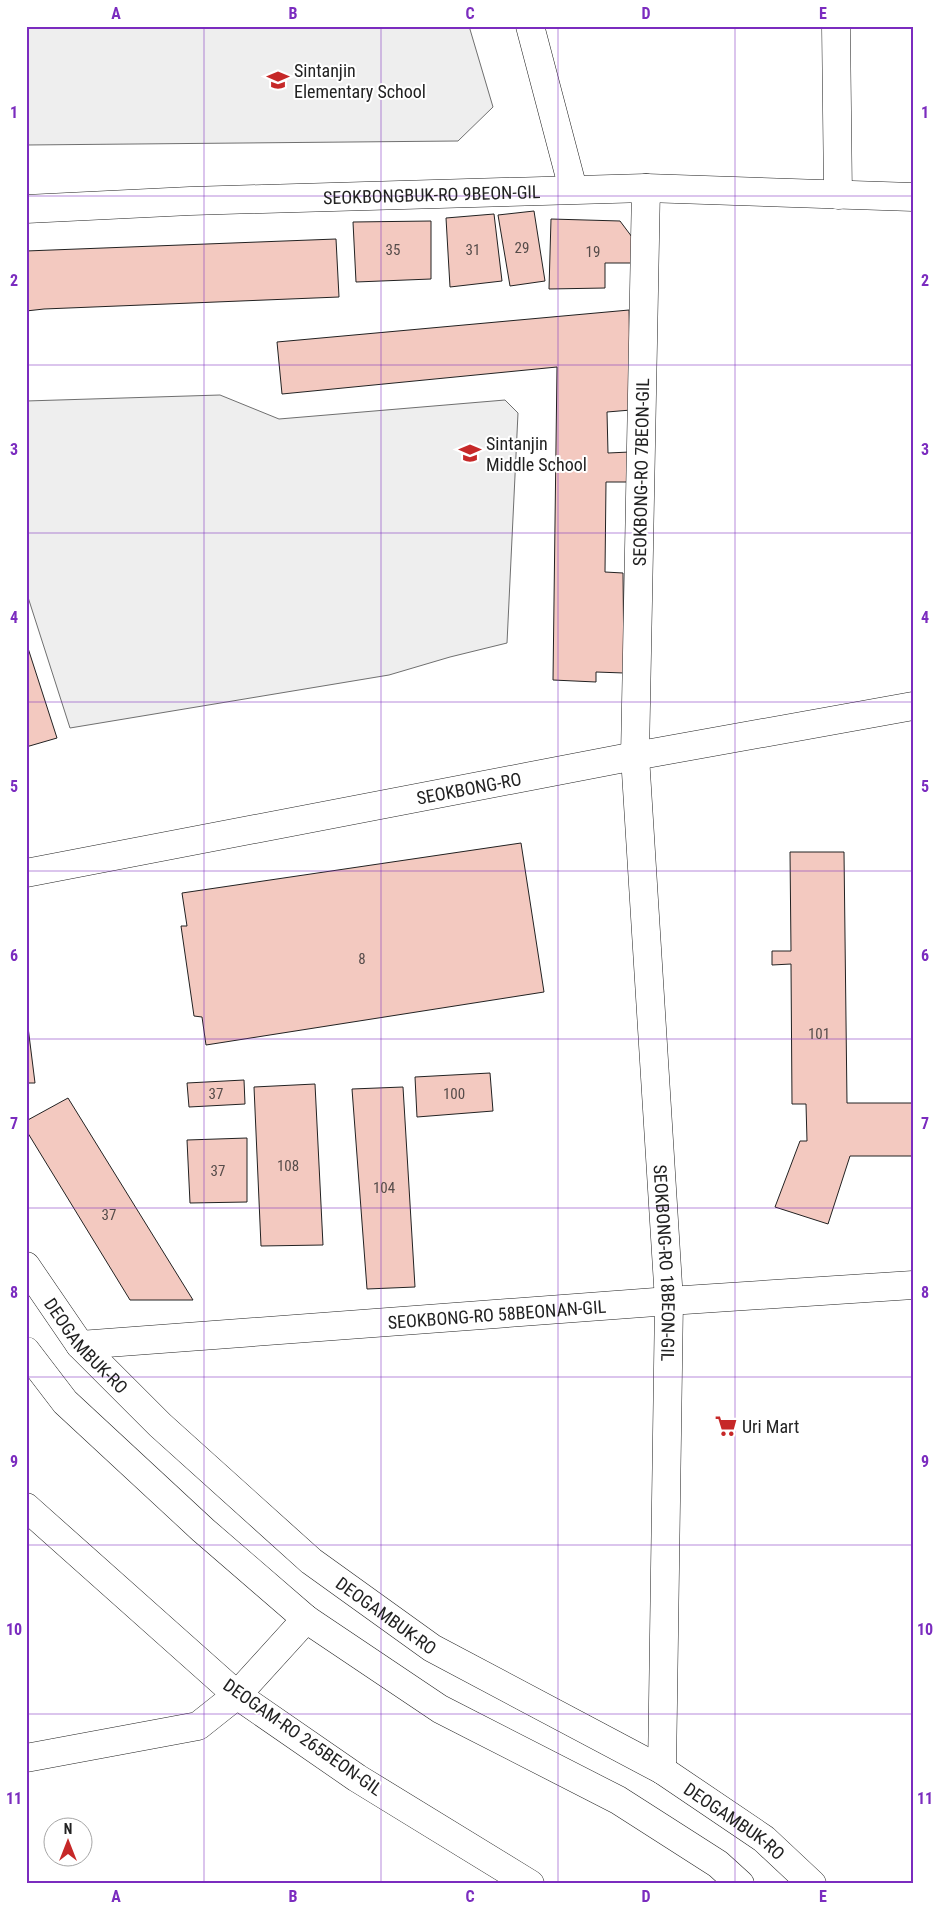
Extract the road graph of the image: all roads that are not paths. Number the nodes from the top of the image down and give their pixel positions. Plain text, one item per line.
1 (530, 26) edge
2 (836, 26) edge
3 (646, 188) junction
4 (573, 189) junction
5 (838, 196) junction
6 (913, 197) edge
7 (26, 209) edge
8 (913, 706) edge
9 (635, 756) junction
10 (26, 872) edge
11 (26, 1266) edge
12 (913, 1285) edge
13 (669, 1301) junction
14 (80, 1345) junction
15 (26, 1351) edge
16 (26, 1506) edge
17 (306, 1619) junction
18 (237, 1695) junction
19 (26, 1758) edge
20 (662, 1770) junction
21 (530, 1884) edge
22 (740, 1884) edge
23 (812, 1884) edge

1 - 4 street
2 - 5 street
3 - 4 street, SEOKBONGBUK-RO 9BEON-GIL
3 - 5 street, SEOKBONGBUK-RO 9BEON-GIL
3 - 9 street, SEOKBONG-RO 7BEON-GIL
4 - 7 street, SEOKBONGBUK-RO 9BEON-GIL
5 - 6 street, SEOKBONGBUK-RO 9BEON-GIL
8 - 9 street, SEOKBONG-RO
9 - 10 street, SEOKBONG-RO
9 - 13 street, SEOKBONG-RO 18BEON-GIL
11 - 14 street, DEOGAMBUK-RO
12 - 13 street, SEOKBONG-RO 58BEONAN-GIL
13 - 14 street, SEOKBONG-RO 58BEONAN-GIL
13 - 20 street, SEOKBONG-RO 18BEON-GIL
14 - 20 street, DEOGAMBUK-RO
15 - 17 street
16 - 18 street, DEOGAM-RO 265BEON-GIL
17 - 18 street
17 - 22 street
18 - 19 street
18 - 21 street, DEOGAM-RO 265BEON-GIL
20 - 23 street, DEOGAMBUK-RO

